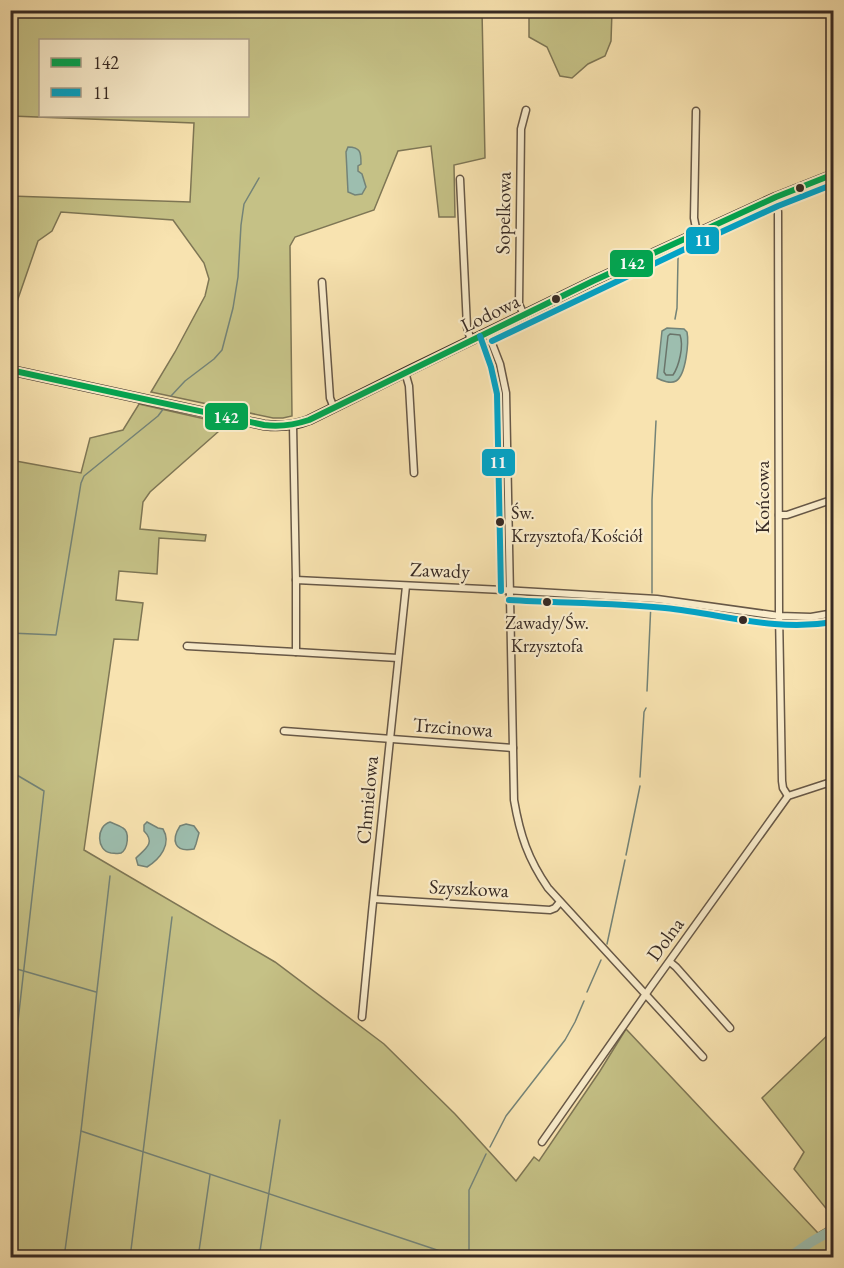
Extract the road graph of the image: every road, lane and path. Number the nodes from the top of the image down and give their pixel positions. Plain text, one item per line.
1 (526, 110) dead end
2 (696, 111) dead end
3 (831, 176) edge
4 (460, 179) dead end
5 (776, 197) junction
6 (697, 233) junction
7 (322, 282) dead end
8 (524, 315) junction
9 (488, 333) junction
10 (471, 341) junction
11 (10, 370) edge
12 (405, 372) junction
13 (334, 408) junction
14 (294, 425) junction
15 (414, 473) dead end
16 (834, 491) edge
17 (834, 499) edge
18 (779, 514) junction
19 (296, 580) junction
20 (406, 586) junction
21 (510, 591) junction
22 (834, 613) edge
23 (779, 616) junction
24 (187, 646) dead end
25 (296, 652) junction
26 (398, 658) junction
27 (284, 731) dead end
28 (390, 739) junction
29 (513, 748) junction
30 (834, 781) edge
31 (788, 796) junction
32 (374, 899) junction
33 (560, 902) junction
34 (670, 962) junction
35 (646, 994) junction
36 (362, 1017) dead end
37 (730, 1028) dead end
38 (703, 1058) dead end
39 (542, 1142) dead end

1 - 8 street, Sopelkowa
2 - 6 street
3 - 5 street, Lodowa
3 - 16 street
4 - 10 street
5 - 6 street, Lodowa
5 - 18 street, Końcowa
6 - 8 street, Lodowa
7 - 13 street
8 - 9 street, Lodowa
9 - 10 street, Lodowa
9 - 21 street
10 - 12 street, Lodowa
11 - 14 street
12 - 13 street, Lodowa
12 - 15 street
13 - 14 street, Lodowa
14 - 19 street
17 - 18 street
18 - 23 street, Końcowa
19 - 20 street, Zawady
19 - 25 street
20 - 21 street, Zawady
20 - 26 street, Chmielowa
21 - 23 street, Zawady
21 - 29 street
22 - 23 street, Zawady
23 - 31 street, Końcowa
24 - 25 street
25 - 26 street
26 - 28 street, Chmielowa
27 - 28 street, Trzcinowa
28 - 29 street, Trzcinowa
28 - 32 street, Chmielowa
29 - 33 street
30 - 31 street
31 - 34 street, Dolna
32 - 33 street, Szyszkowa
32 - 36 street, Chmielowa
33 - 35 street
34 - 35 street, Dolna
34 - 37 street
35 - 38 street
35 - 39 street, Dolna

